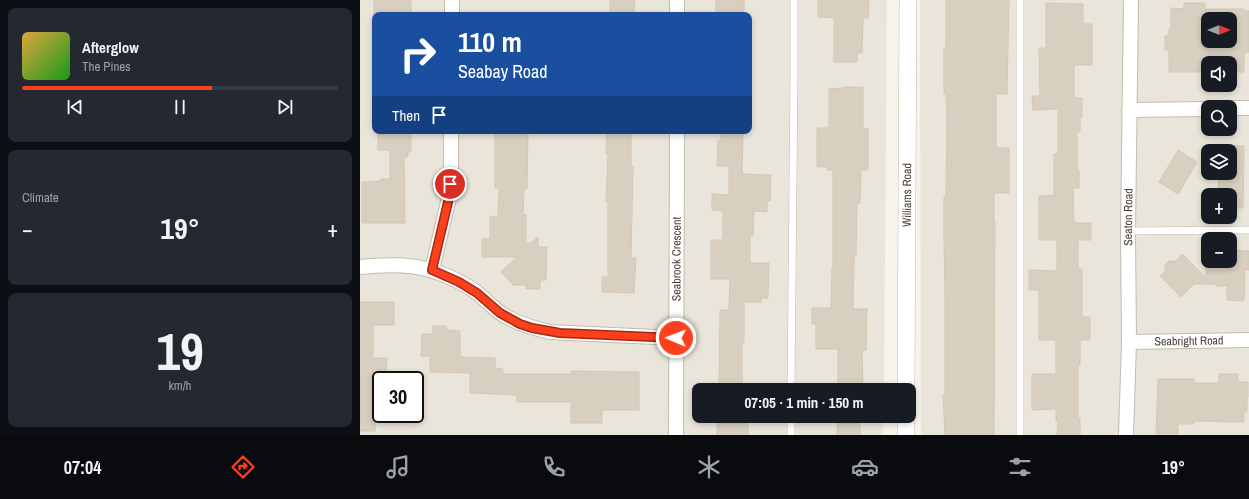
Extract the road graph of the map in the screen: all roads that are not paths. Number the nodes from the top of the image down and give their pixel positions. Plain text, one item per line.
1 (452, 0) edge
2 (677, 0) edge
3 (794, 0) edge
4 (908, 0) edge
5 (1020, 0) edge
6 (1131, 0) edge
7 (452, 12) edge
8 (677, 12) edge
9 (1201, 108) edge
10 (1237, 108) edge
11 (1249, 108) edge
12 (1129, 110) junction
13 (451, 134) edge
14 (677, 134) edge
15 (1249, 230) edge
16 (1128, 232) junction
17 (360, 267) edge
18 (432, 270) junction
19 (676, 338) junction
20 (1249, 340) edge
21 (1129, 342) junction
22 (791, 383) edge
23 (906, 383) edge
24 (791, 423) edge
25 (906, 423) edge
26 (676, 435) edge
27 (791, 435) edge
28 (906, 435) edge
29 (1020, 435) edge
30 (1126, 435) edge

1 - 7 street
2 - 8 street
3 - 22 lane
4 - 23 street, Williams Road
5 - 29 lane
6 - 12 street, Seaton Road
9 - 12 street
10 - 11 street
12 - 16 street, Seaton Road
13 - 18 street
14 - 19 street, Seabrook Crescent
15 - 16 lane
16 - 21 street, Seaton Road
17 - 18 street
18 - 19 street
19 - 26 street, Seabrook Crescent
20 - 21 street, Seabright Road
21 - 30 street, Seaton Road
24 - 27 lane
25 - 28 street

